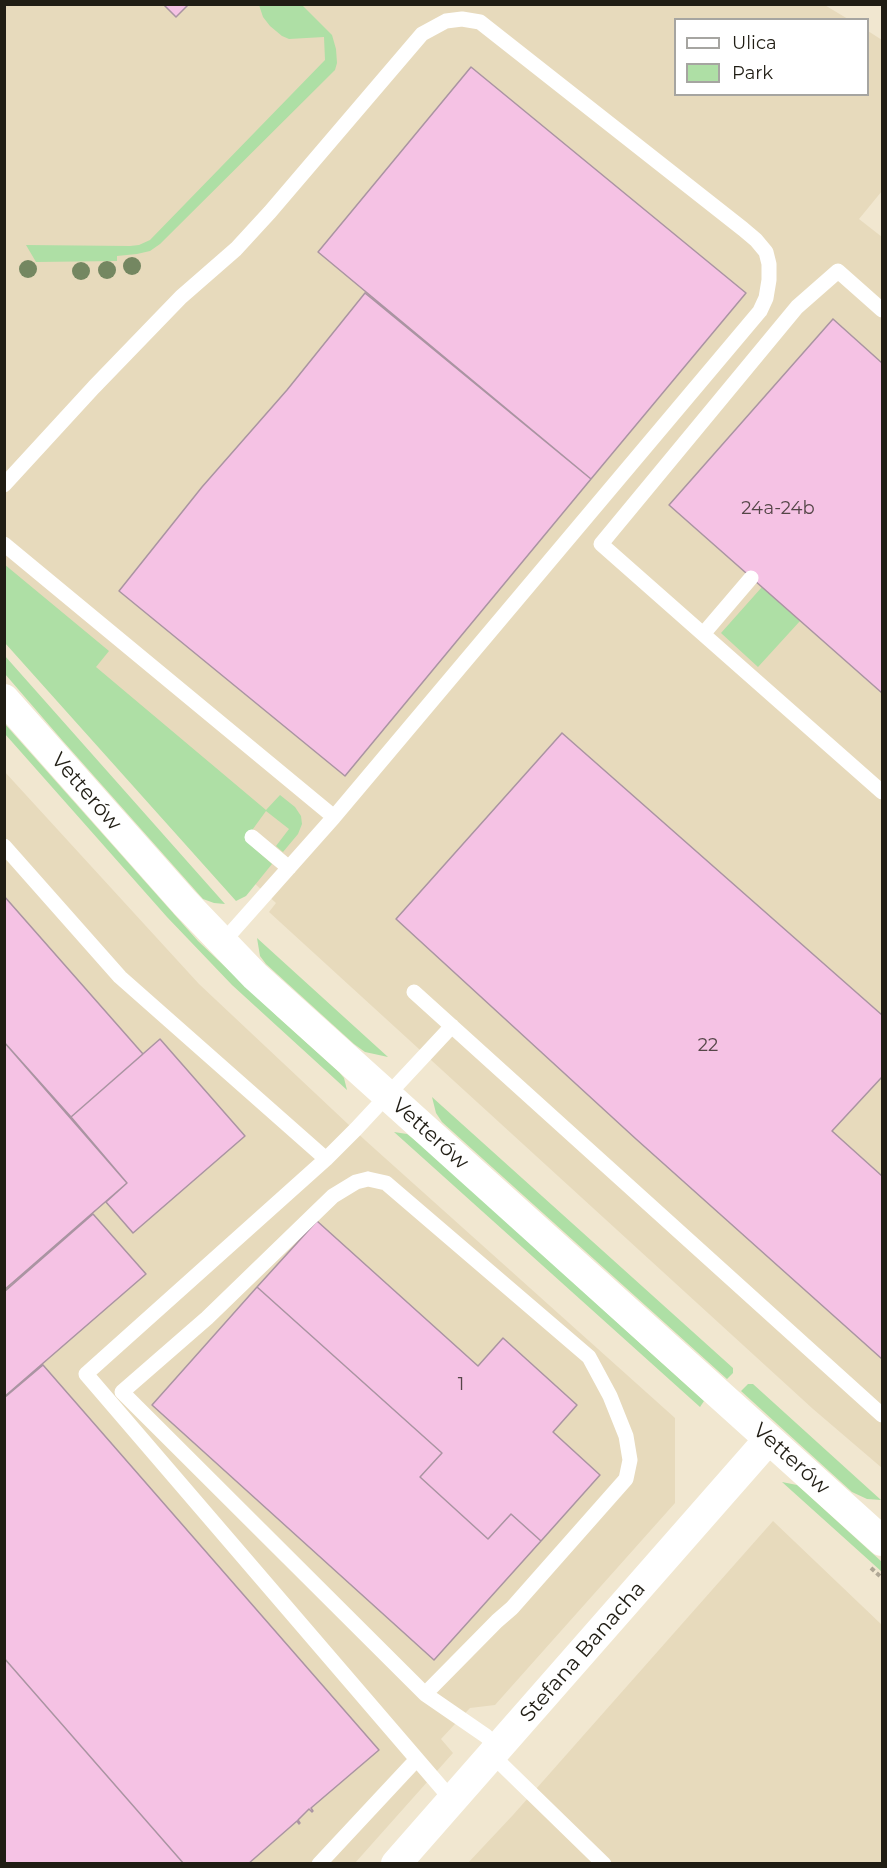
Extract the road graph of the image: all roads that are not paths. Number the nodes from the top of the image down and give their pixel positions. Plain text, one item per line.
1 (882, 310) edge
2 (4, 485) edge
3 (4, 544) edge
4 (751, 578) dead end
5 (704, 633) junction
6 (4, 699) edge
7 (882, 792) edge
8 (334, 817) junction
9 (252, 837) dead end
10 (4, 846) edge
11 (289, 868) junction
12 (222, 943) junction
13 (414, 992) dead end
14 (452, 1026) junction
15 (387, 1095) junction
16 (326, 1159) junction
17 (882, 1415) edge
18 (769, 1439) junction
19 (882, 1541) edge
20 (425, 1694) junction
21 (495, 1752) junction
22 (417, 1759) junction
23 (452, 1800) junction
24 (319, 1863) edge
25 (396, 1863) edge
26 (604, 1863) edge

1 - 5 lane
2 - 8 lane
3 - 8 lane
4 - 5 lane
5 - 7 lane
6 - 12 street, Vetterów
8 - 11 lane
9 - 11 lane
10 - 16 lane
11 - 12 lane
12 - 15 street, Vetterów
13 - 14 lane
14 - 15 lane
14 - 17 lane
15 - 16 lane
15 - 18 street, Vetterów
16 - 22 lane
18 - 19 street, Vetterów
18 - 21 street, Stefana Banacha
20 - 20 lane
20 - 21 lane
21 - 23 street, Stefana Banacha
21 - 26 lane
22 - 23 lane
22 - 24 lane
23 - 25 street, Stefana Banacha

